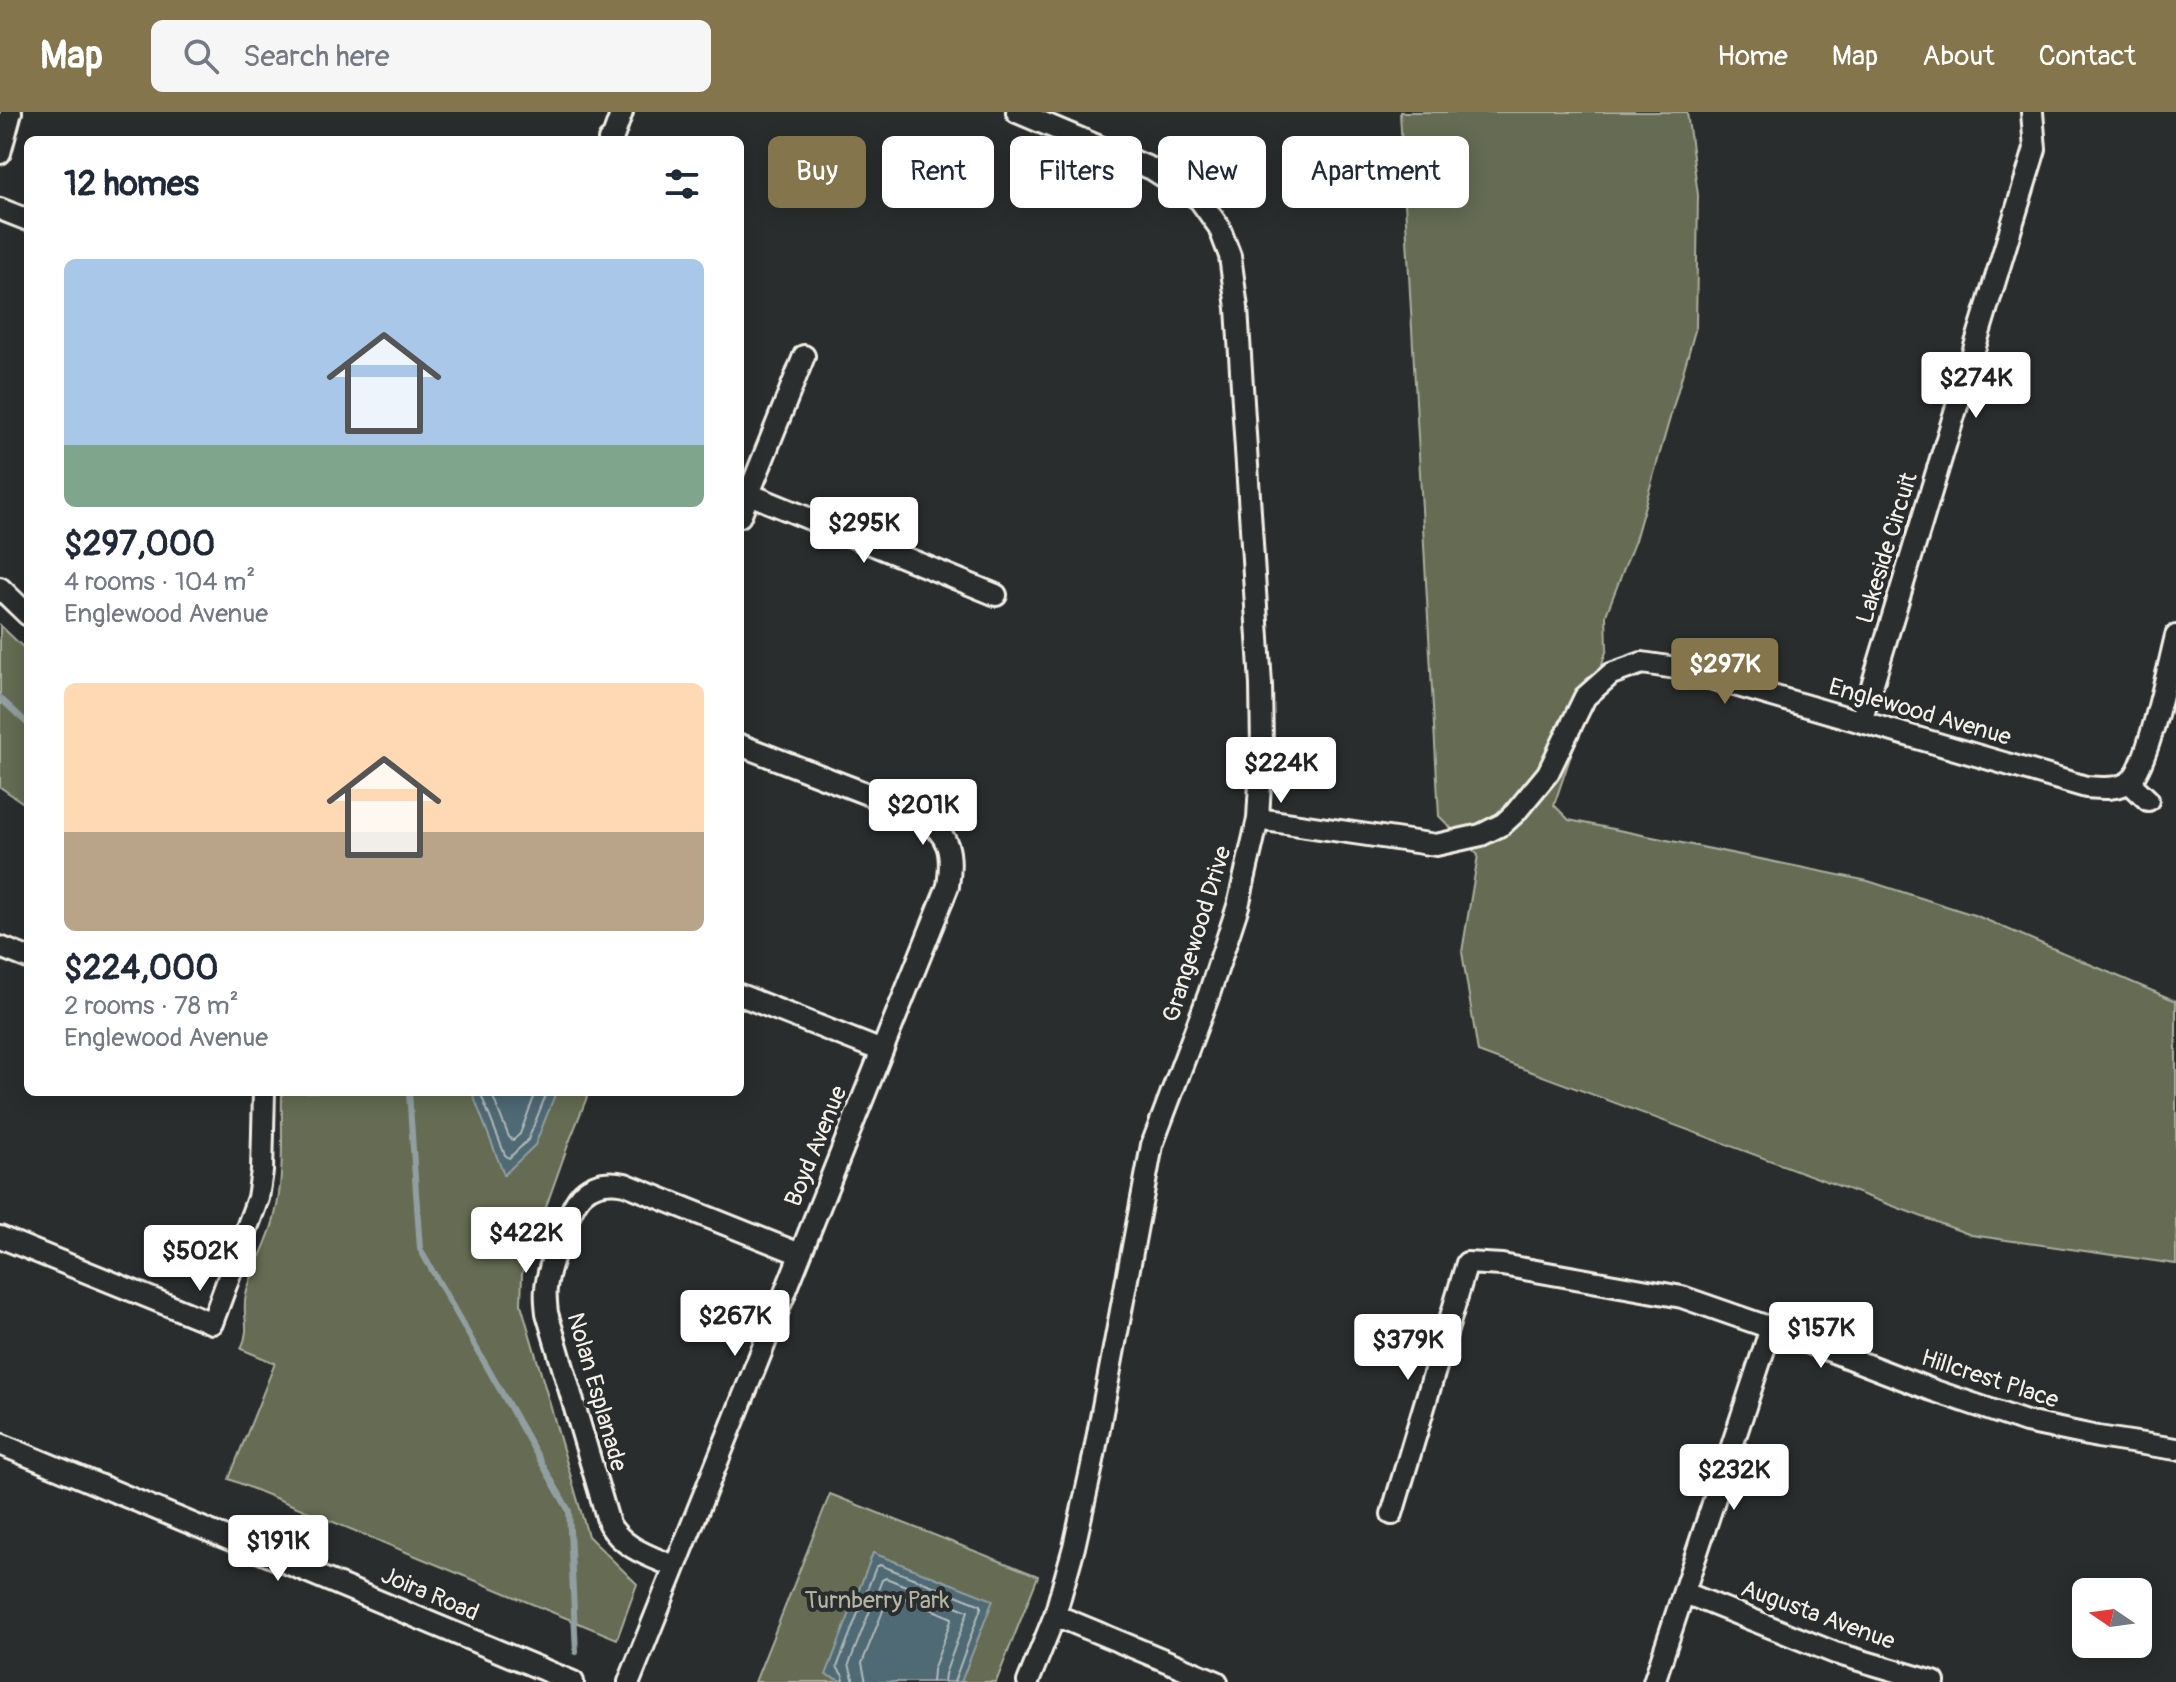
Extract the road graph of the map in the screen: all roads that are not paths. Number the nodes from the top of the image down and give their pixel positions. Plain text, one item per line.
1 (11, 112) edge
2 (622, 112) edge
3 (1017, 112) edge
4 (2032, 112) edge
5 (613, 136) edge
6 (1, 142) edge
7 (0, 209) edge
8 (24, 218) edge
9 (804, 356) dead end
10 (749, 494) junction
11 (744, 506) edge
12 (0, 588) edge
13 (996, 595) dead end
14 (24, 611) edge
15 (2176, 636) edge
16 (1861, 722) junction
17 (744, 747) edge
18 (2129, 782) junction
19 (2148, 800) dead end
20 (1258, 819) junction
21 (0, 947) edge
22 (24, 956) edge
23 (744, 997) edge
24 (882, 1051) junction
25 (264, 1096) edge
26 (0, 1237) edge
27 (800, 1254) junction
28 (1771, 1328) junction
29 (0, 1444) edge
30 (2176, 1449) edge
31 (1392, 1514) dead end
32 (675, 1567) junction
33 (1685, 1593) junction
34 (1055, 1615) junction
35 (573, 1682) edge
36 (629, 1682) edge
37 (1028, 1682) edge
38 (1217, 1682) edge
39 (1654, 1682) edge
40 (1934, 1682) edge

1 - 6 street
2 - 5 street
3 - 20 street, Grangewood Drive
4 - 16 street, Lakeside Circuit
7 - 8 street
9 - 10 street
10 - 11 street
10 - 13 street
12 - 14 street
15 - 18 street
16 - 18 street, Englewood Avenue
16 - 20 street, Englewood Avenue
17 - 24 street, Boyd Avenue
18 - 19 street
20 - 34 street, Grangewood Drive
21 - 22 street
23 - 24 street
24 - 27 street, Boyd Avenue
25 - 26 street
27 - 32 street, Boyd Avenue
27 - 32 street, Nolan Esplanade
28 - 30 street, Hillcrest Place
28 - 31 street, Hillcrest Place
28 - 33 street
29 - 35 street, Joira Road
32 - 36 street, Boyd Avenue
33 - 39 street
33 - 40 street, Augusta Avenue
34 - 37 street, Grangewood Drive
34 - 38 street

